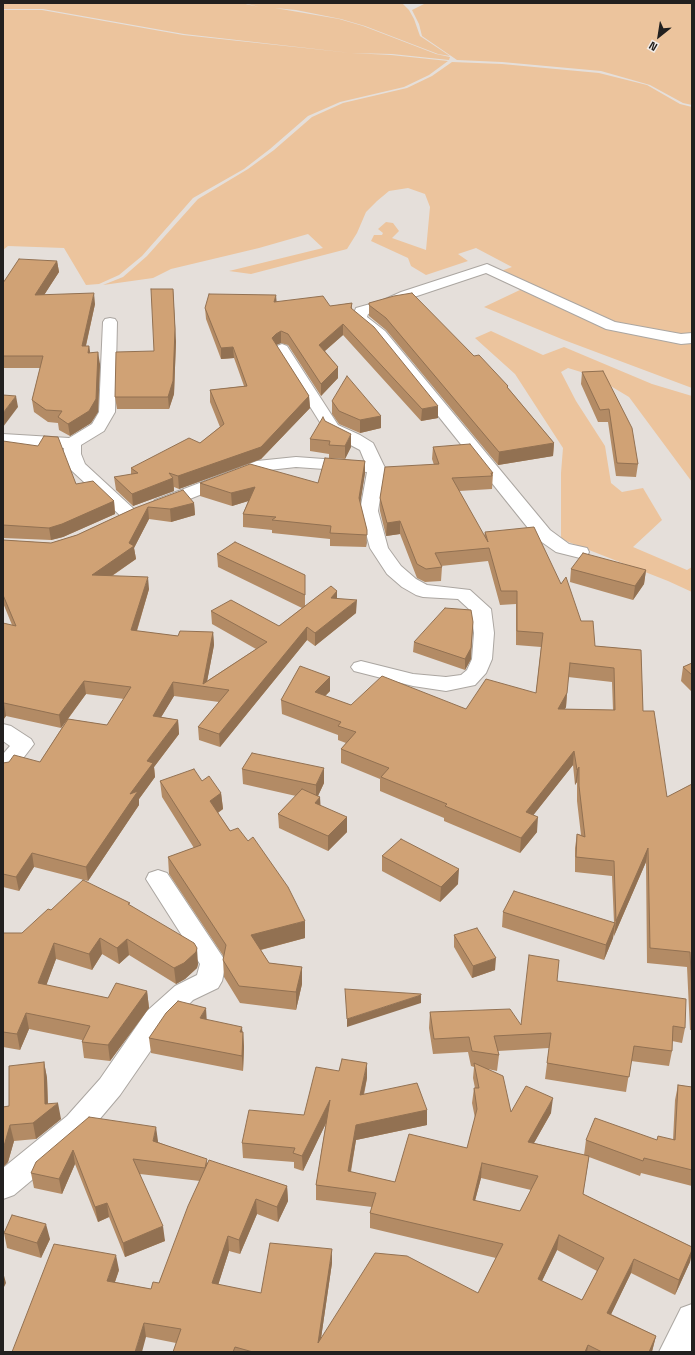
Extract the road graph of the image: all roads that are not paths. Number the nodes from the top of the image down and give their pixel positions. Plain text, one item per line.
1 (110, 322) dead end
2 (692, 338) edge
3 (282, 348) dead end
4 (3, 439) edge
5 (73, 443) junction
6 (376, 468) junction
7 (130, 515) junction
8 (110, 524) edge
9 (580, 552) dead end
10 (361, 667) dead end
11 (3, 731) edge
12 (3, 769) edge
13 (158, 879) dead end
14 (3, 1186) edge
15 (692, 1319) edge
16 (675, 1352) edge

1 - 5 street
2 - 9 street
3 - 6 street
4 - 5 street
5 - 7 street
6 - 7 street
6 - 10 street
7 - 8 street
11 - 12 street
13 - 14 street
15 - 16 street

